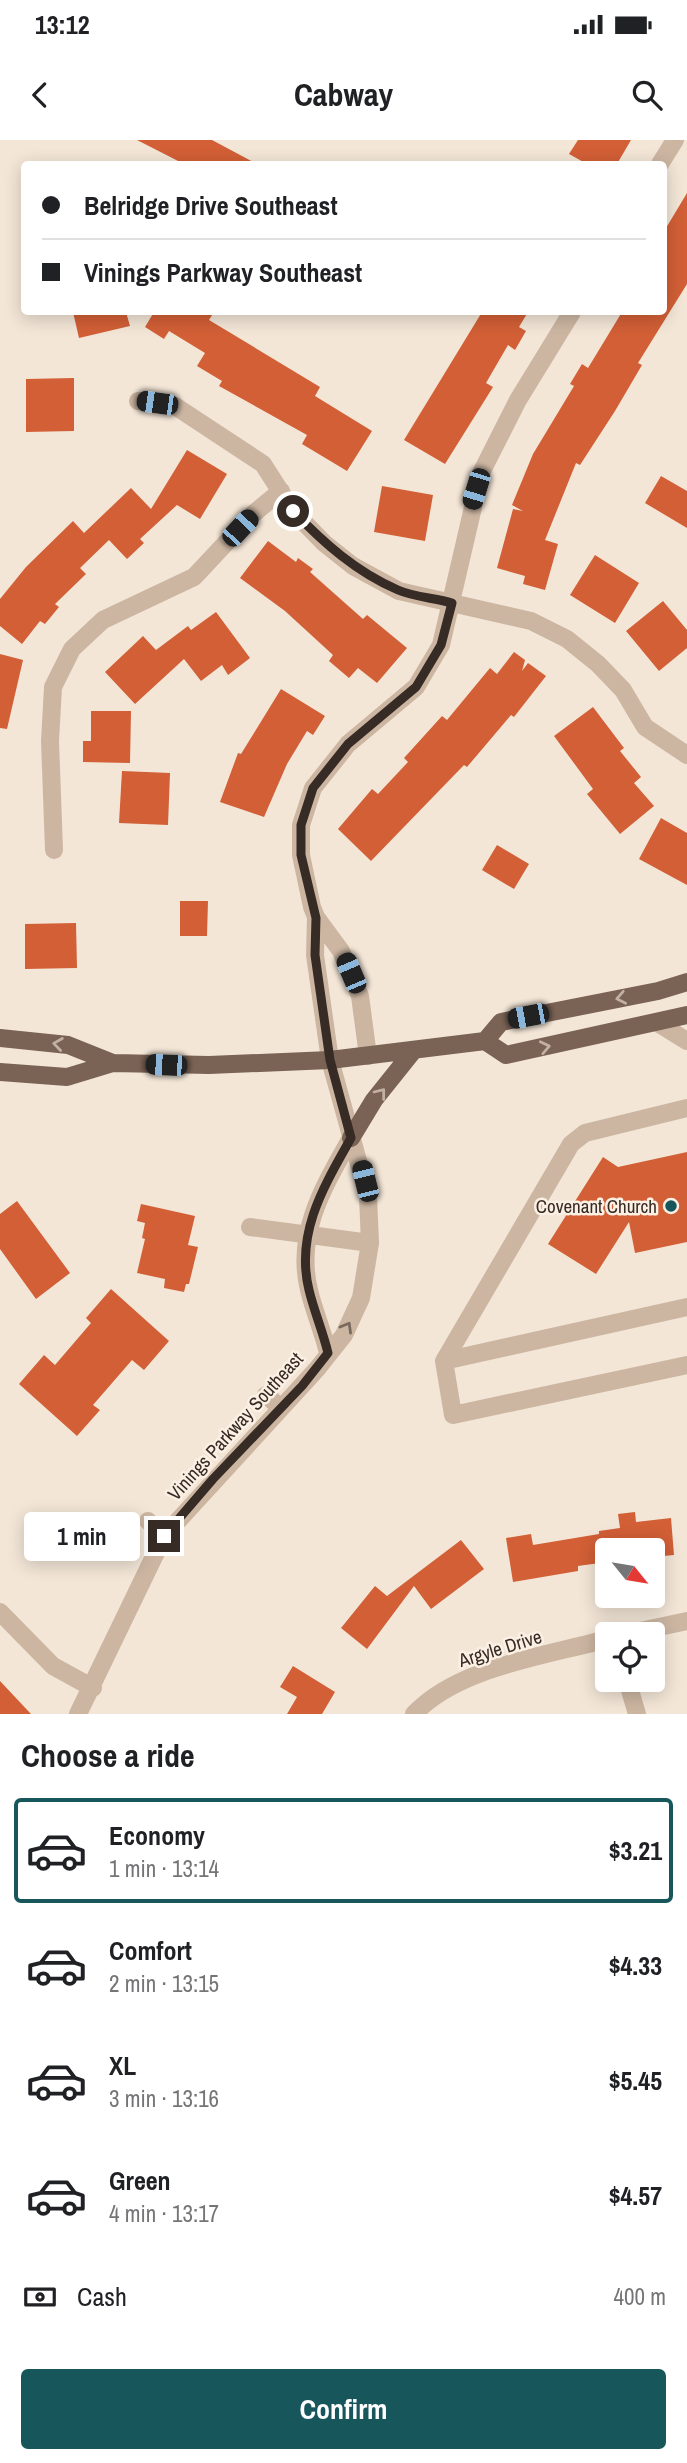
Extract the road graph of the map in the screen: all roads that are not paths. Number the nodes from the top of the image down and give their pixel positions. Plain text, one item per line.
1 (675, 140) edge
2 (662, 161) edge
3 (570, 315) edge
4 (138, 401) dead end
5 (281, 491) junction
6 (452, 603) junction
7 (687, 755) edge
8 (54, 850) dead end
9 (316, 918) junction
10 (687, 982) edge
11 (687, 1015) edge
12 (658, 1023) junction
13 (0, 1038) edge
14 (485, 1041) junction
15 (687, 1041) edge
16 (414, 1050) junction
17 (368, 1056) junction
18 (330, 1060) junction
19 (113, 1063) junction
20 (0, 1072) edge
21 (687, 1108) edge
22 (351, 1138) junction
23 (250, 1227) dead end
24 (306, 1236) junction
25 (370, 1243) junction
26 (687, 1307) edge
27 (328, 1353) junction
28 (444, 1361) junction
29 (687, 1365) edge
30 (266, 1395) dead end
31 (281, 1408) junction
32 (148, 1521) dead end
33 (164, 1536) junction
34 (0, 1612) edge
35 (687, 1621) edge
36 (665, 1626) edge
37 (595, 1642) edge
38 (93, 1688) junction
39 (631, 1692) edge
40 (78, 1714) edge
41 (414, 1714) edge
42 (637, 1714) edge

1 - 2 street
3 - 6 street
4 - 5 street
5 - 6 street
5 - 8 street
6 - 7 street
6 - 9 street
9 - 17 street
9 - 18 street, Vinings Parkway Southeast
10 -> 14 main road
11 - 12 main road
14 -> 12 main road
12 - 15 street
19 -> 13 main road
14 - 16 main road
16 - 17 main road
22 -> 16 main road
17 - 18 main road
18 - 19 main road
18 - 22 street, Vinings Parkway Southeast
19 - 20 main road
21 - 28 street
22 - 24 street, Vinings Parkway Southeast
22 - 25 street, Vinings Parkway Southeast
23 - 24 street
24 - 25 street
24 - 27 street, Vinings Parkway Southeast
27 -> 25 street, Vinings Parkway Southeast
26 - 28 street
27 - 31 street, Vinings Parkway Southeast
28 - 29 street
30 - 31 street
31 - 33 street, Vinings Parkway Southeast
32 - 33 street
33 - 38 street, Vinings Parkway Southeast
34 - 38 street
35 - 36 street
37 - 41 street, Argyle Drive
38 - 40 street, Vinings Parkway Southeast
39 - 42 street

